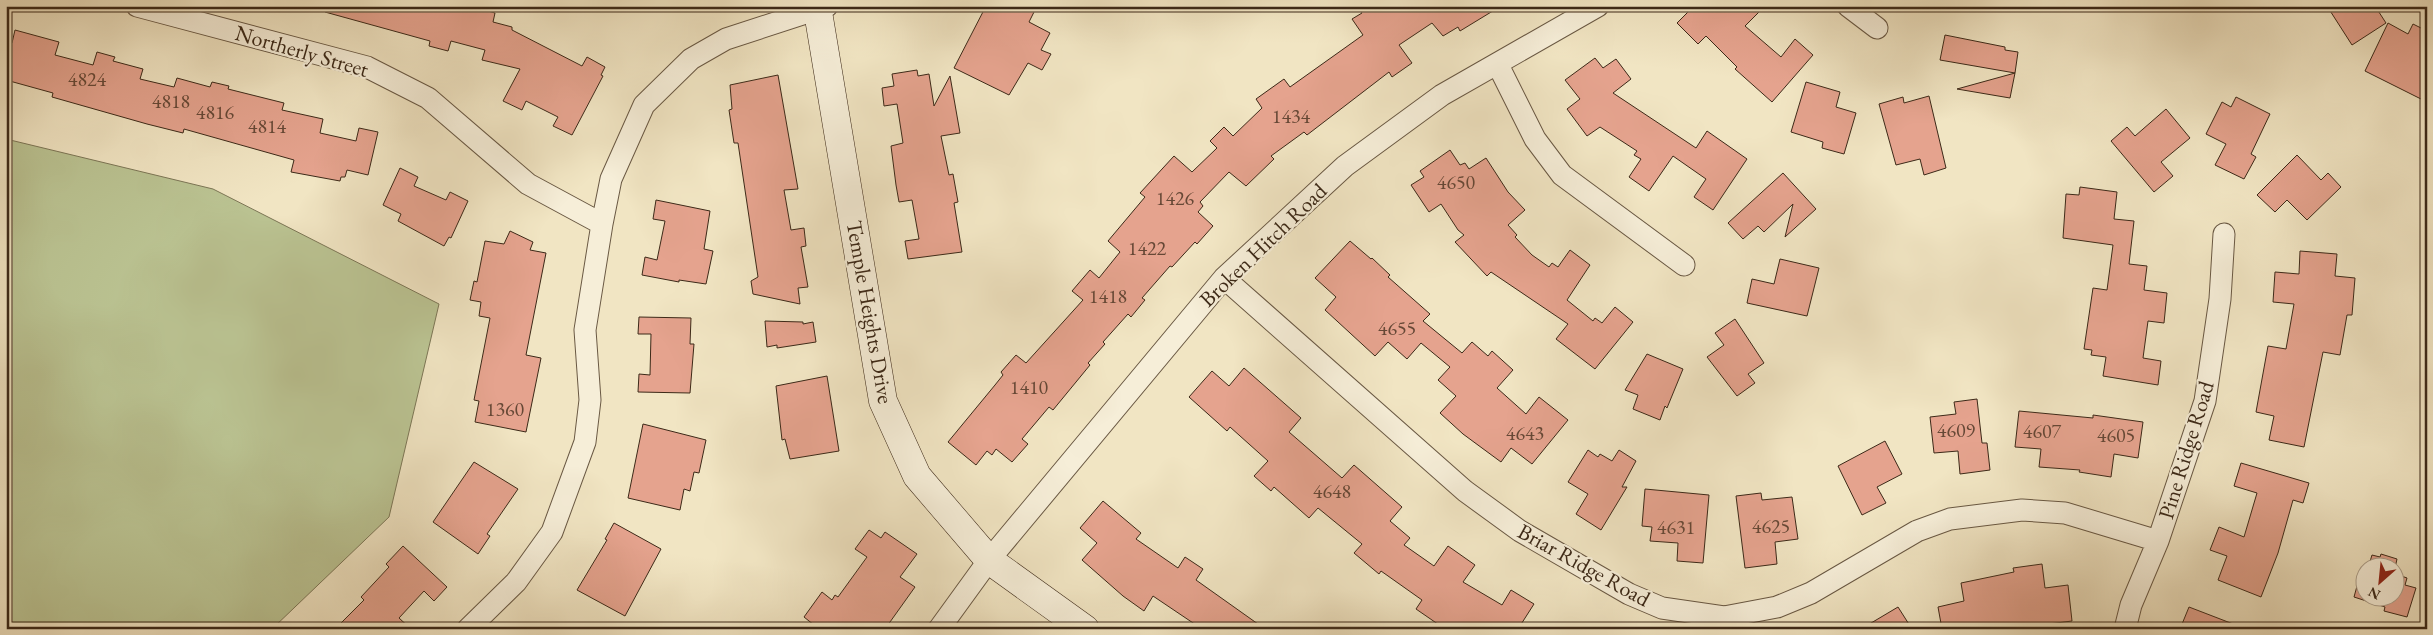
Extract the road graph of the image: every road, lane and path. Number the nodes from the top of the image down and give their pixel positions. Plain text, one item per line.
1 (137, 6) edge
2 (1598, 6) edge
3 (1848, 6) edge
4 (821, 7) edge
5 (1877, 28) dead end
6 (1498, 65) junction
7 (602, 224) junction
8 (2224, 234) dead end
9 (1684, 265) dead end
10 (1224, 278) junction
11 (2158, 541) junction
12 (989, 560) junction
13 (468, 629) edge
14 (939, 629) edge
15 (1085, 629) edge
16 (2125, 629) edge

1 - 7 street, Northerly Street
2 - 6 street, Broken Hitch Road
3 - 5 street
4 - 7 street
4 - 12 street, Temple Heights Drive
6 - 9 street
6 - 10 street, Broken Hitch Road
7 - 13 street
8 - 11 street, Pine Ridge Road
10 - 11 street, Briar Ridge Road
10 - 12 street, Broken Hitch Road
11 - 16 street, Pine Ridge Road
12 - 14 street, Broken Hitch Road
12 - 15 street, Temple Heights Drive

